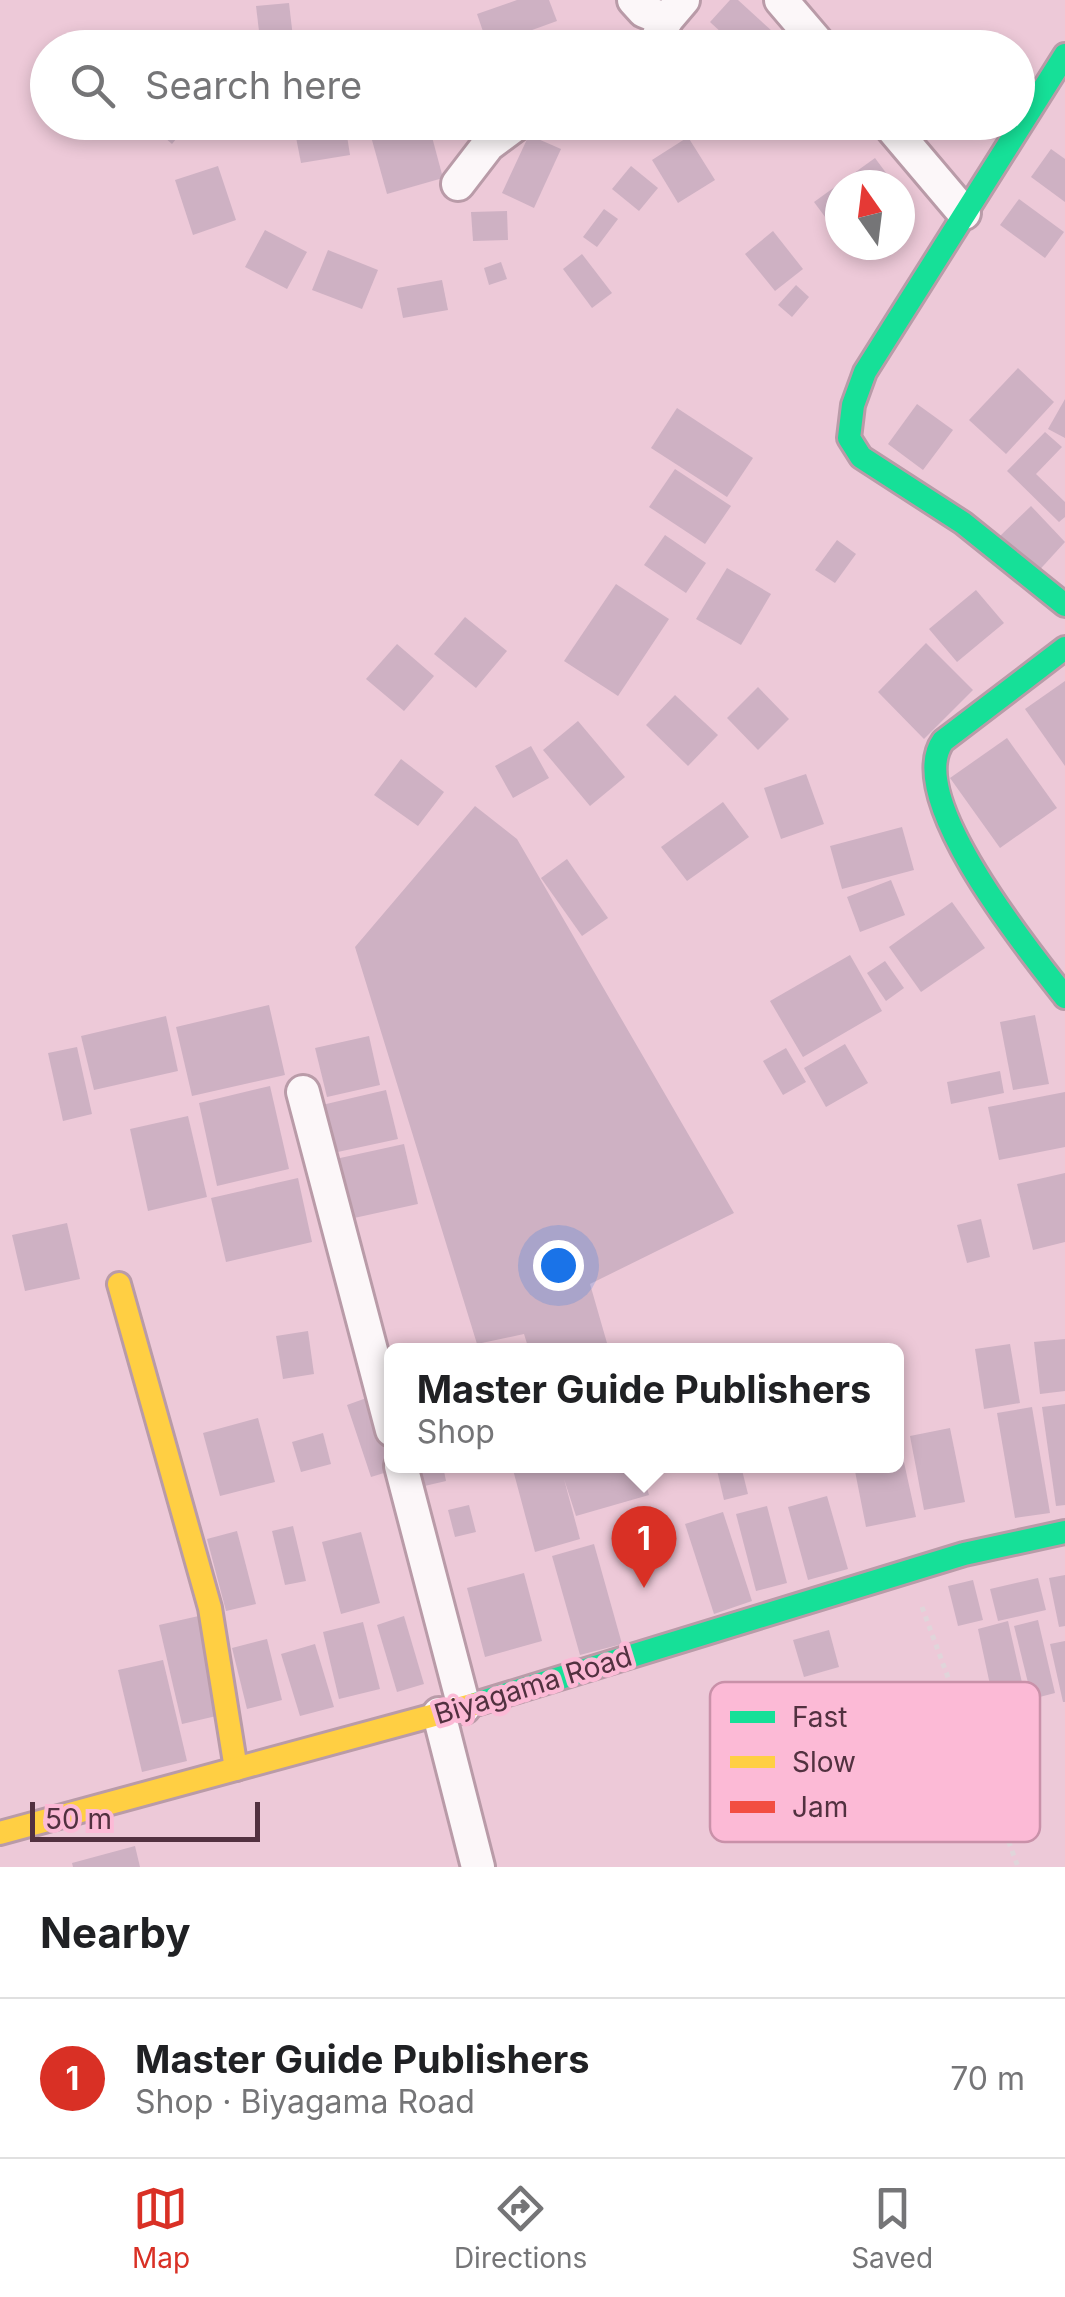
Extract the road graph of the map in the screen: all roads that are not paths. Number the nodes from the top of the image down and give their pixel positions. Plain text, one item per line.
1 (634, 0) edge
2 (781, 0) edge
3 (668, 23) edge
4 (807, 30) edge
5 (1065, 54) edge
6 (1035, 101) edge
7 (495, 140) edge
8 (901, 140) edge
9 (1010, 140) edge
10 (458, 184) dead end
11 (964, 213) junction
12 (1065, 606) edge
13 (1065, 648) edge
14 (1065, 997) edge
15 (303, 1092) dead end
16 (119, 1284) dead end
17 (384, 1400) edge
18 (402, 1473) edge
19 (1065, 1532) edge
20 (452, 1710) junction
21 (236, 1769) junction
22 (0, 1833) edge
23 (478, 1867) edge

1 - 3 street
2 - 4 street
5 - 6 street
7 - 10 street
8 - 11 street
9 - 11 street
11 - 12 street
13 - 14 street
15 - 17 street
16 - 21 street
18 - 20 street
19 - 20 street, Biyagama Road
20 - 21 street, Biyagama Road
20 - 23 street
21 - 22 street, Biyagama Road

